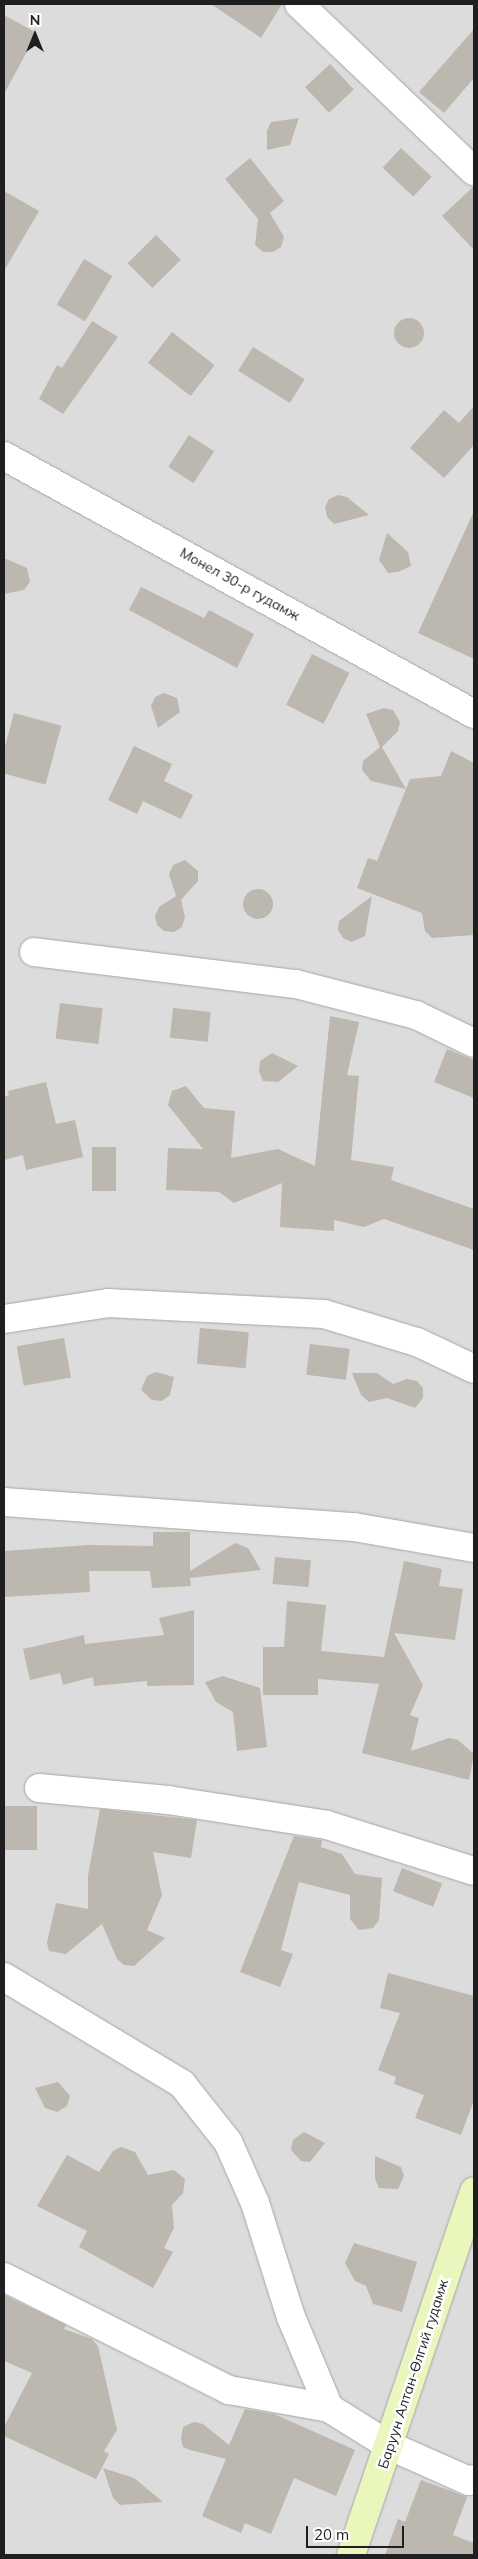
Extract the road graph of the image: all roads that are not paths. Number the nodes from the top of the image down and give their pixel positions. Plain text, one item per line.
1 (300, 4) edge
2 (474, 171) edge
3 (4, 456) edge
4 (474, 714) edge
5 (34, 952) dead end
6 (474, 1043) edge
7 (4, 1319) edge
8 (474, 1369) edge
9 (4, 1502) edge
10 (474, 1548) edge
11 (39, 1788) dead end
12 (474, 1871) edge
13 (4, 1977) edge
14 (474, 2192) edge
15 (4, 2277) edge
16 (329, 2408) junction
17 (390, 2446) junction
18 (474, 2478) edge
19 (351, 2555) edge

1 - 2 street
3 - 4 street, Монел 30-р гудамж
5 - 6 street
7 - 8 street
9 - 10 street
11 - 12 street
13 - 16 street
14 - 17 main road, Баруун Алтан-Өлгий гудамж
15 - 16 street
16 - 17 street
17 - 18 street
17 - 19 main road, Баруун Алтан-Өлгий гудамж

